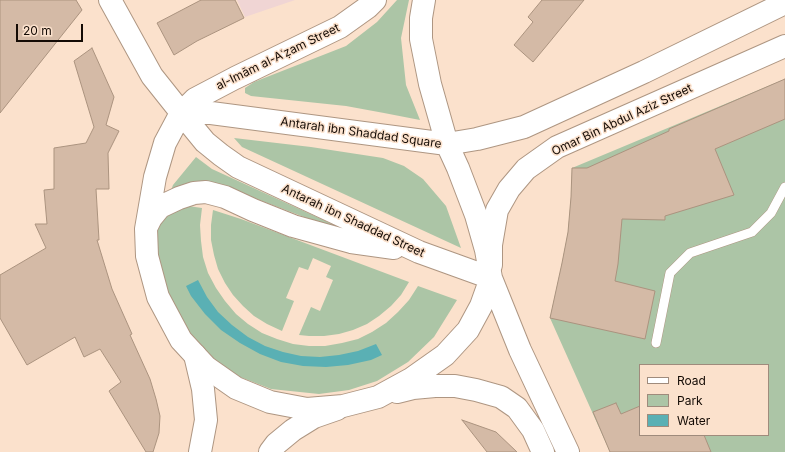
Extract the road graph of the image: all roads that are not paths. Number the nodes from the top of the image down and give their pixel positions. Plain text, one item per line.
1 (110, 0) edge
2 (375, 0) edge
3 (424, 0) edge
4 (785, 3) edge
5 (785, 46) edge
6 (181, 113) junction
7 (447, 144) junction
8 (785, 187) edge
9 (146, 229) junction
10 (420, 252) junction
11 (491, 278) junction
12 (656, 343) dead end
13 (195, 355) junction
14 (378, 396) junction
15 (343, 406) junction
16 (200, 452) edge
17 (270, 452) edge
18 (543, 452) edge
19 (568, 452) edge

1 - 6 main road, Antarah ibn Shaddad Street
2 - 6 main road, al-Imām al-Aʿẓam Street
3 - 7 main road
4 - 7 main road
5 - 11 main road, Omar Bin Abdul Aziz Street
6 - 7 main road, Antarah ibn Shaddad Square
6 - 9 main road, Antarah ibn Shaddad Square
6 - 10 main road, Antarah ibn Shaddad Street
7 - 11 main road, Antarah ibn Shaddad Square
8 - 12 lane
9 - 10 main road
9 - 13 main road, Antarah ibn Shaddad Square
10 - 11 main road, Antarah ibn Shaddad Street
11 - 14 main road, Antarah ibn Shaddad Square
11 - 19 main road
13 - 15 main road, Antarah ibn Shaddad Square
13 - 16 main road
14 - 15 main road, Antarah ibn Shaddad Square
14 - 18 main road
15 - 17 main road

